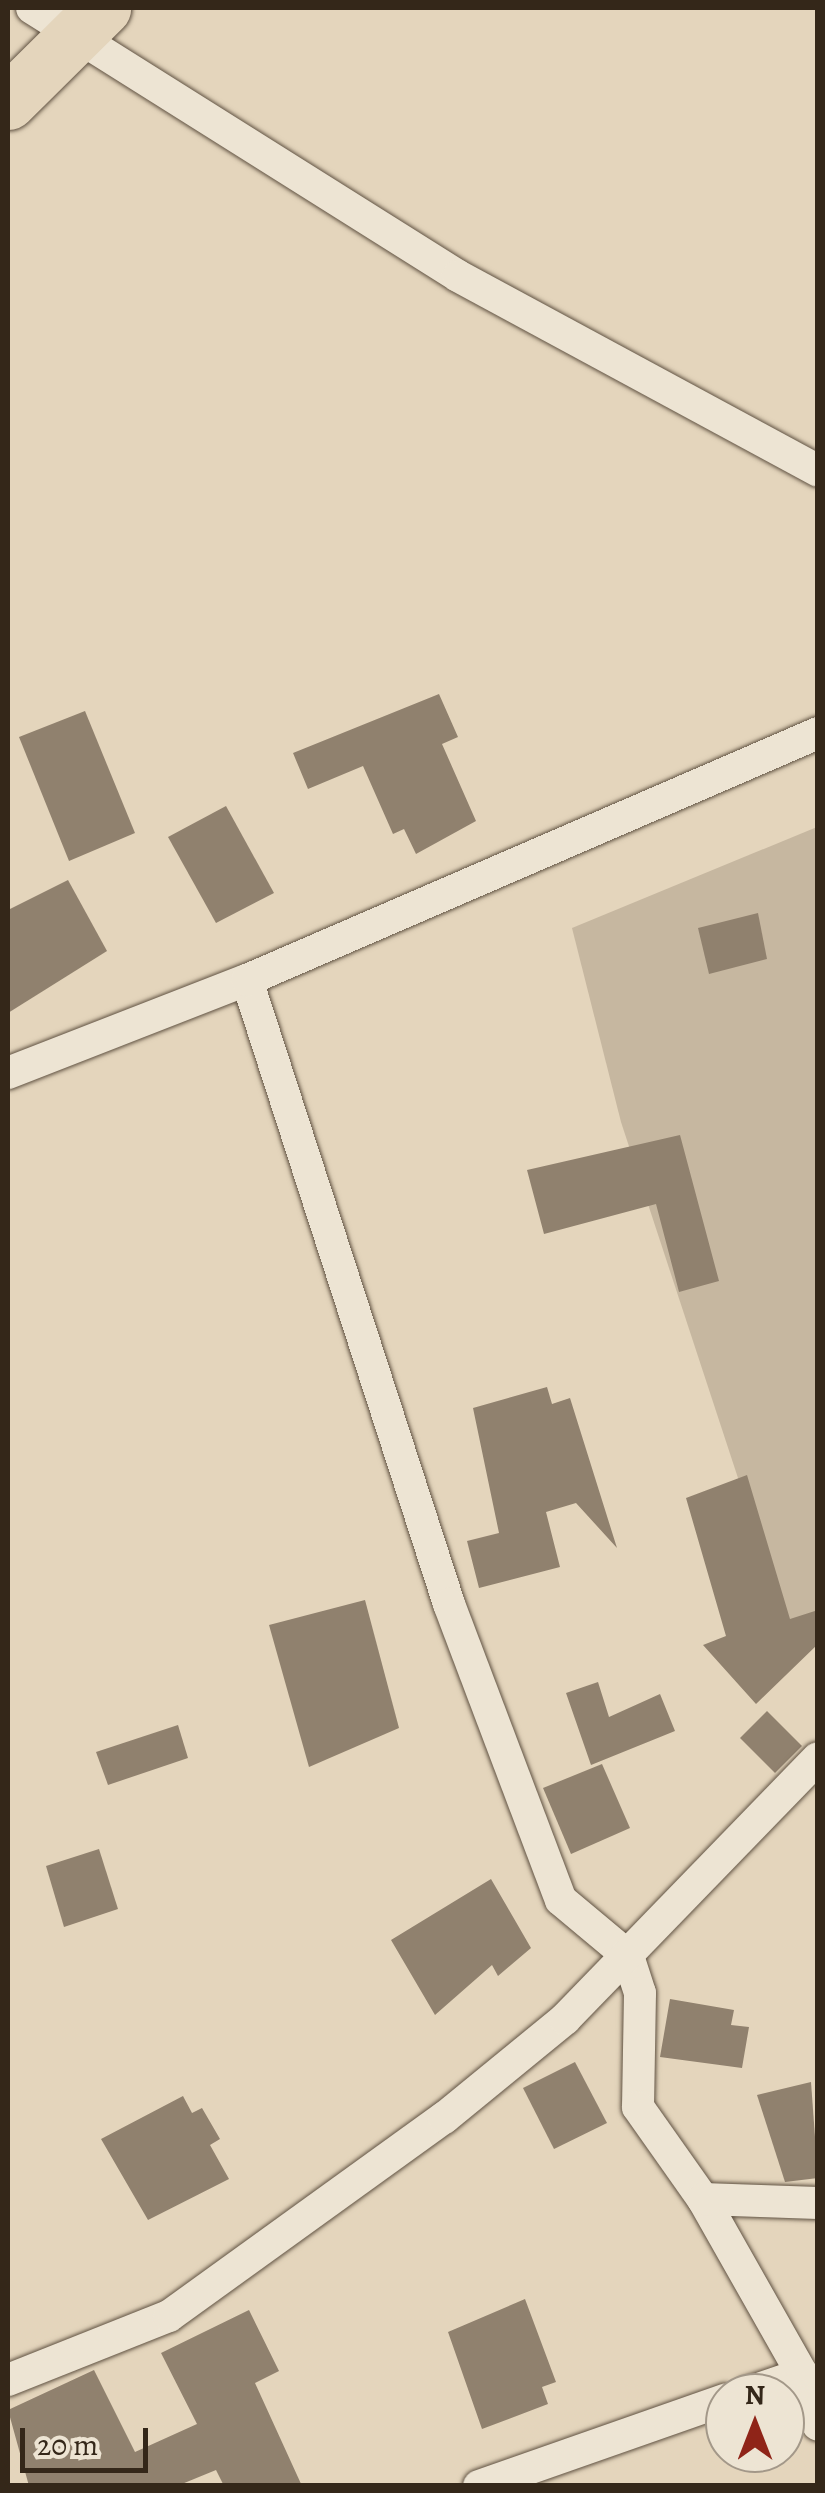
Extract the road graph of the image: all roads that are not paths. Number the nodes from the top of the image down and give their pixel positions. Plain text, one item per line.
1 (72, 15) edge
2 (8, 102) edge
3 (818, 470) edge
4 (818, 734) edge
5 (247, 980) junction
6 (8, 1073) edge
7 (818, 1758) edge
8 (628, 1956) junction
9 (703, 2199) junction
10 (818, 2203) edge
11 (801, 2373) edge
12 (8, 2380) edge
13 (805, 2384) edge
14 (705, 2408) edge
15 (818, 2426) edge
16 (515, 2480) edge
17 (479, 2486) edge

1 - 2 highway
1 - 3 street
4 - 5 street
5 - 6 street
5 - 8 street
7 - 8 street
8 - 9 street
8 - 12 street
9 - 10 street
9 - 11 street
13 - 15 street
14 - 16 street
16 - 17 street

